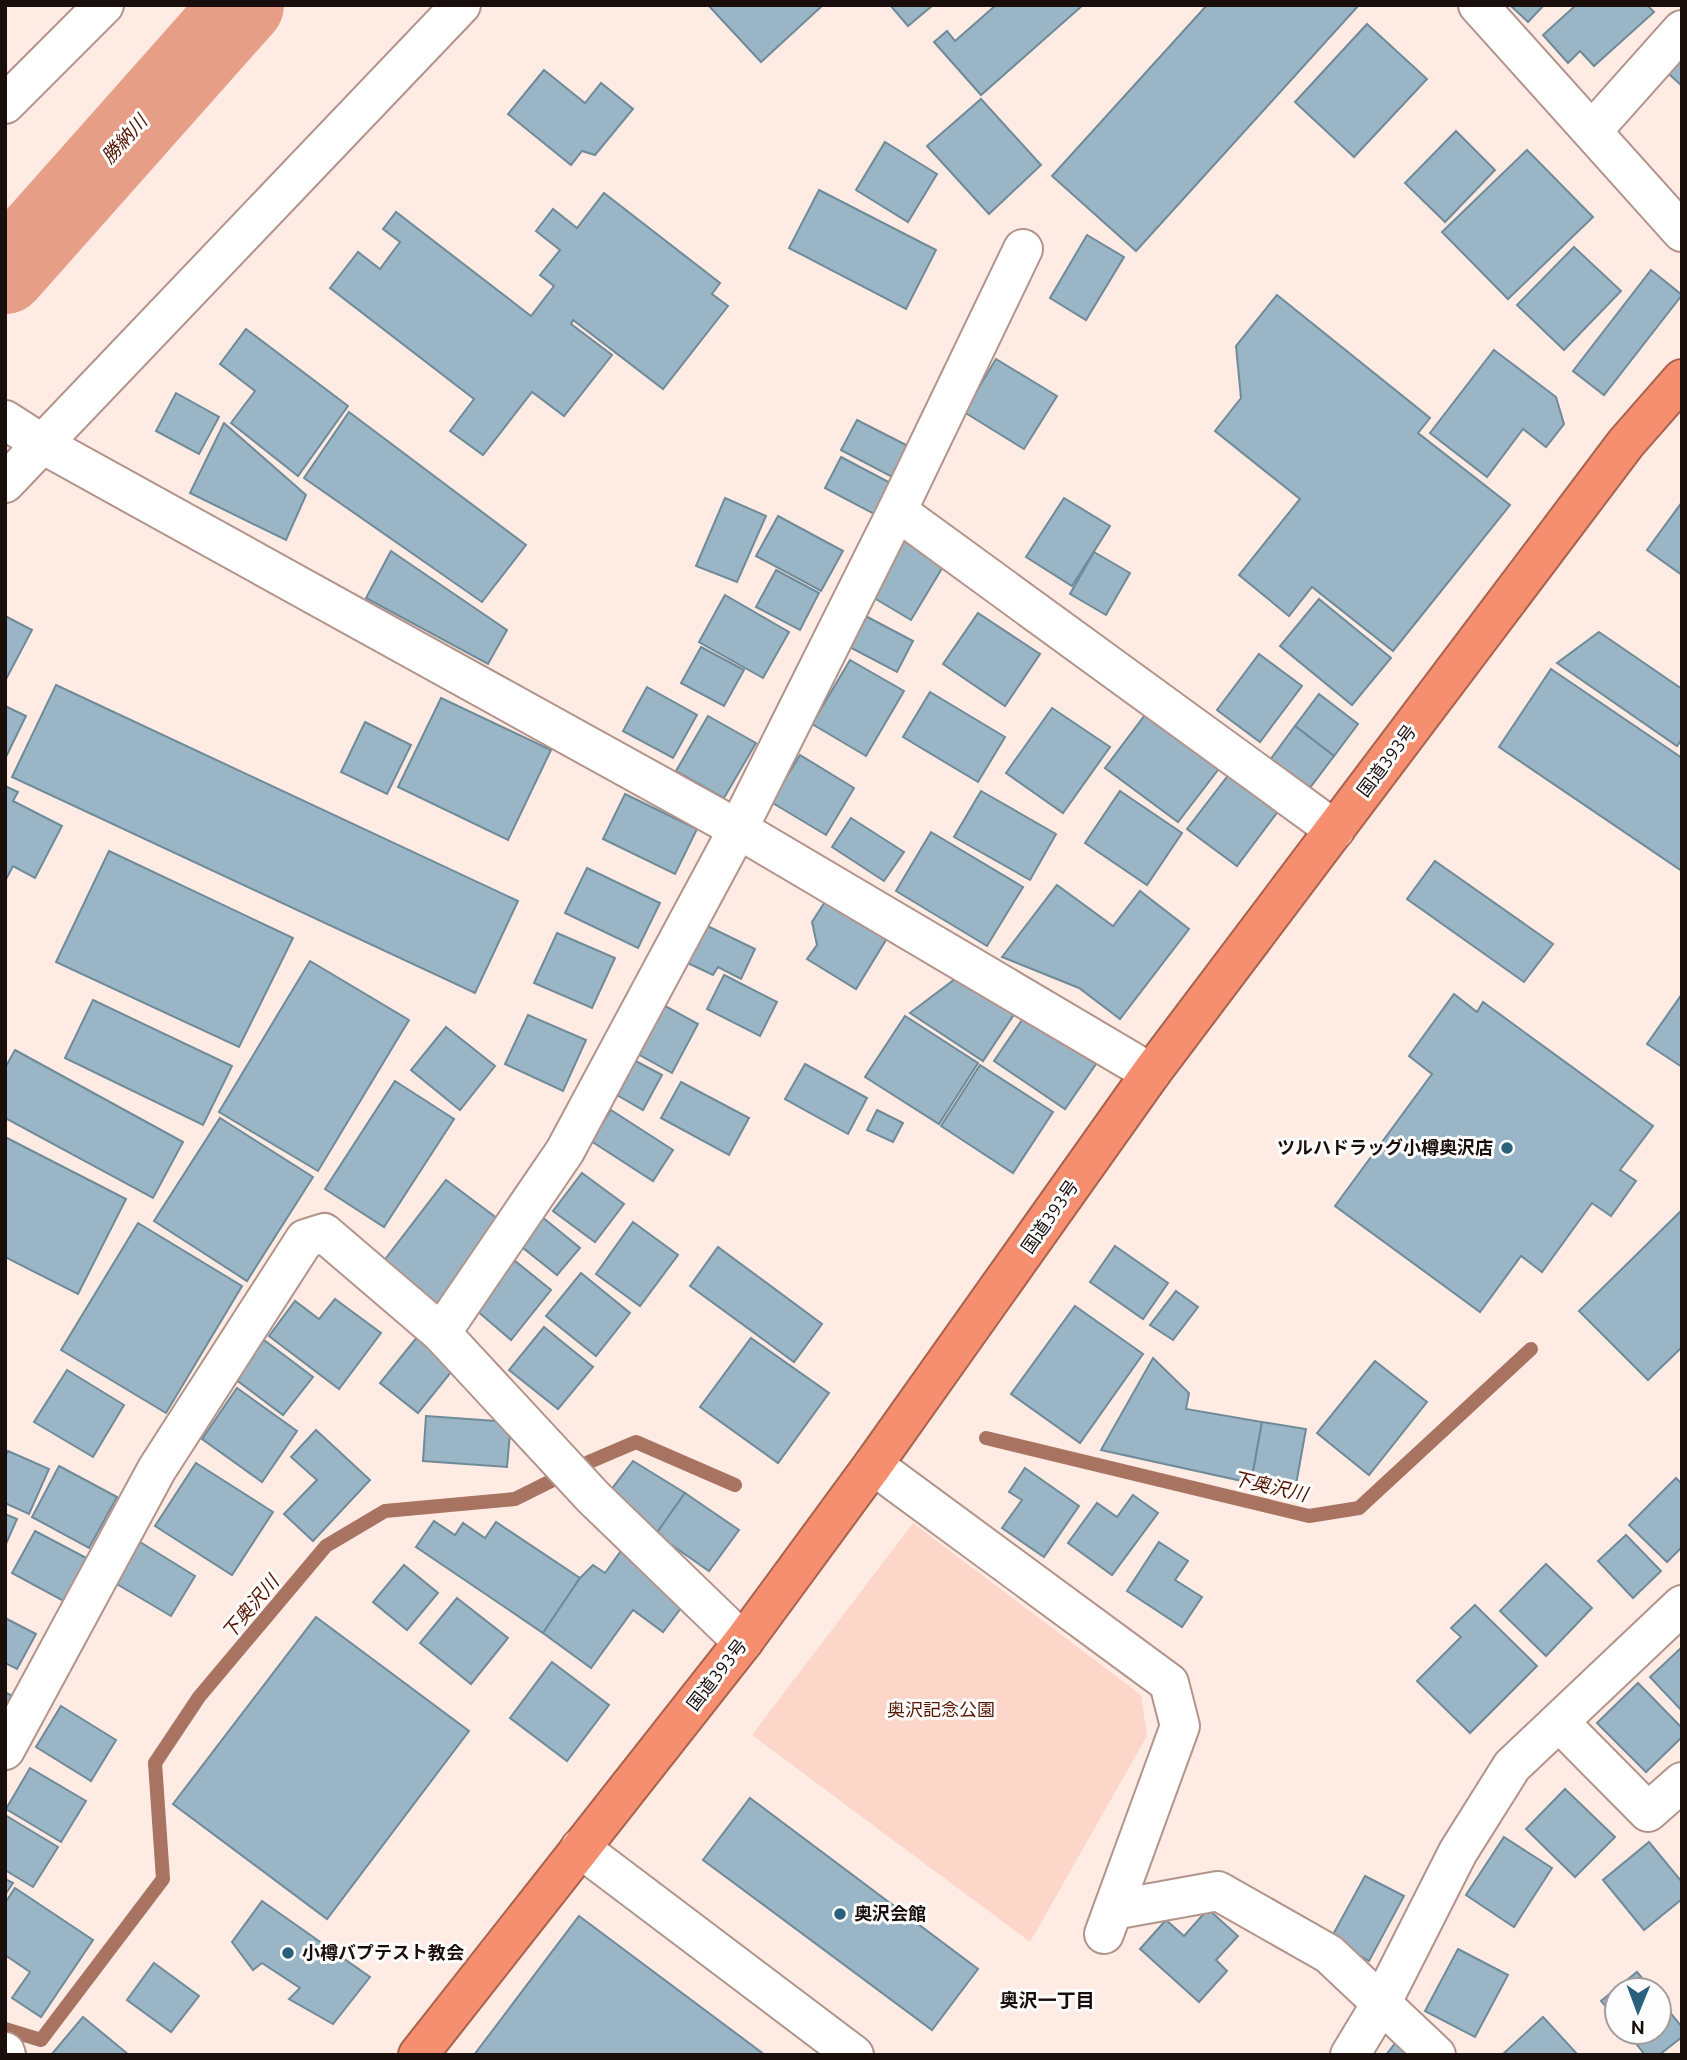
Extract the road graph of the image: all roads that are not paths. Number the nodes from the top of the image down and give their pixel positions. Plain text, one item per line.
1 (104, 5) edge
2 (461, 5) edge
3 (1478, 5) edge
4 (1682, 30) edge
5 (5, 104) edge
6 (1592, 131) junction
7 (1682, 232) edge
8 (1023, 249) dead end
9 (1682, 379) edge
10 (5, 420) edge
11 (44, 445) junction
12 (5, 483) edge
13 (897, 511) junction
14 (738, 828) junction
15 (1335, 830) junction
16 (1152, 1073) junction
17 (441, 1333) junction
18 (873, 1465) junction
19 (1682, 1605) edge
20 (743, 1642) junction
21 (1559, 1722) junction
22 (5, 1750) edge
23 (1682, 1782) edge
24 (580, 1848) junction
25 (1382, 2002) junction
26 (418, 2055) edge
27 (854, 2055) edge
28 (1350, 2055) edge
29 (1436, 2055) edge

1 - 5 street
2 - 11 street
3 - 6 street
4 - 6 street
6 - 7 street
8 - 13 street
9 - 15 highway, 国道393号
10 - 11 street
11 - 12 street
11 - 14 street
13 - 14 street
13 - 15 street
14 - 16 street
14 - 17 street
15 - 16 highway, 国道393号
16 - 18 highway, 国道393号
17 - 20 street
17 - 22 street
18 - 20 highway, 国道393号
18 - 25 street
19 - 21 street
20 - 24 highway, 国道393号
21 - 23 street
21 - 25 street
24 - 26 highway, 国道393号
24 - 27 street
25 - 28 street
25 - 29 street

